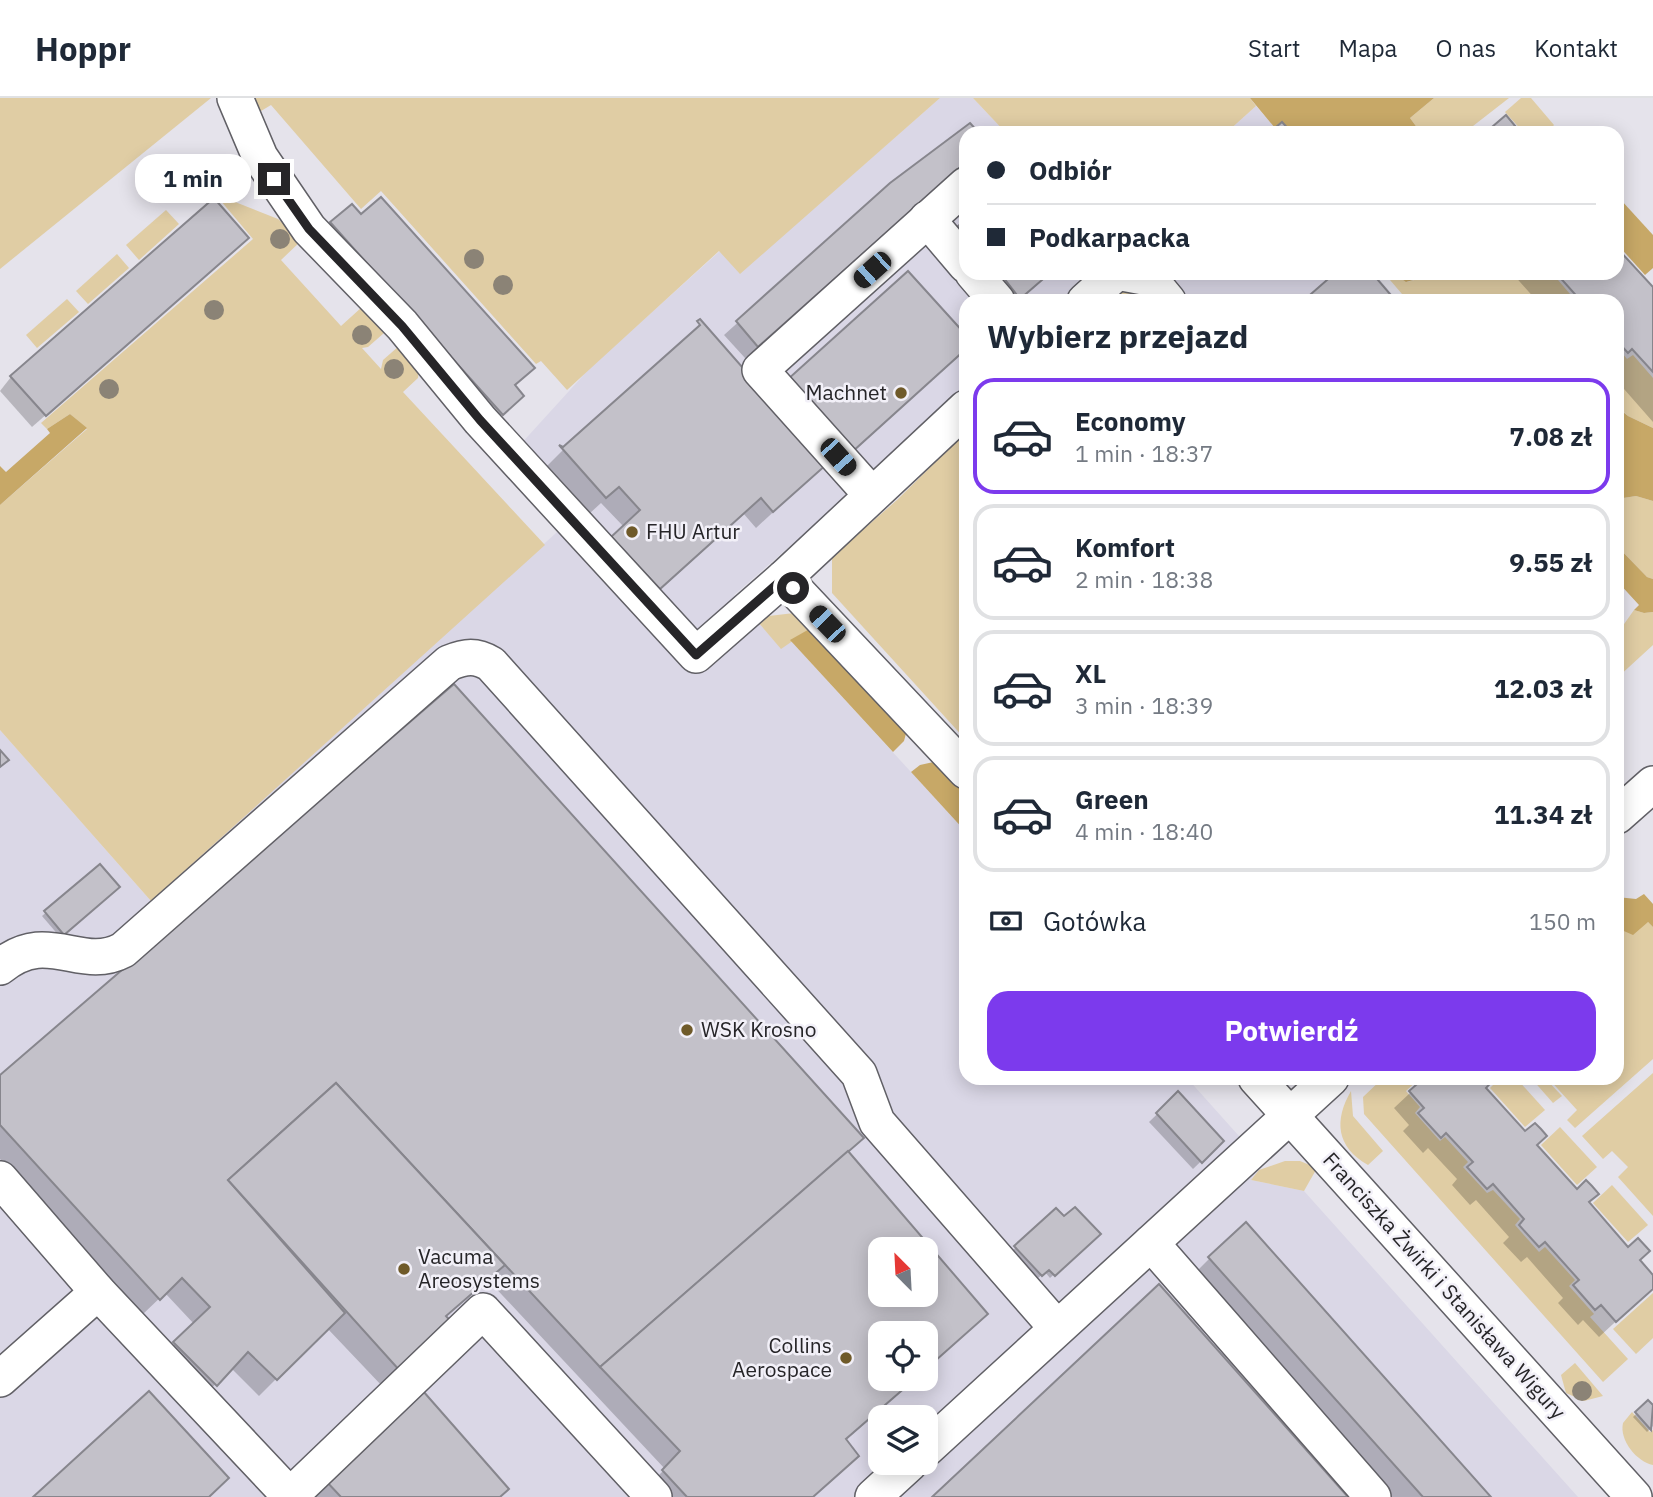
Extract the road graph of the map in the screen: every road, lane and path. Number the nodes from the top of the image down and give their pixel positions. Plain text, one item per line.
1 (235, 98) edge
2 (959, 191) edge
3 (927, 219) junction
4 (959, 257) edge
5 (979, 280) edge
6 (1108, 280) edge
7 (1151, 280) edge
8 (991, 294) edge
9 (1093, 294) edge
10 (1162, 294) edge
11 (959, 414) edge
12 (871, 494) junction
13 (784, 578) junction
14 (959, 764) edge
15 (0, 967) edge
16 (1262, 1085) edge
17 (1323, 1085) edge
18 (1290, 1115) junction
19 (0, 1178) edge
20 (1151, 1244) junction
21 (99, 1292) junction
22 (1057, 1328) junction
23 (0, 1379) edge
24 (938, 1437) edge
25 (897, 1475) edge
26 (290, 1496) edge
27 (654, 1497) edge
28 (873, 1497) edge
29 (1373, 1497) edge
30 (1634, 1497) edge

1 - 13 street
2 - 3 street
3 - 4 street
3 - 12 street
5 - 8 street
6 - 9 street
7 - 10 street
11 - 12 street
12 - 13 street
13 - 14 street
15 - 22 street
16 - 18 street, Franciszka Żwirki i Stanisława Wigury
17 - 18 street
18 - 20 street
18 - 30 street, Franciszka Żwirki i Stanisława Wigury
19 - 21 street
20 - 22 street
20 - 29 street
21 - 23 street
21 - 26 street
22 - 24 street
25 - 28 street
26 - 27 street

